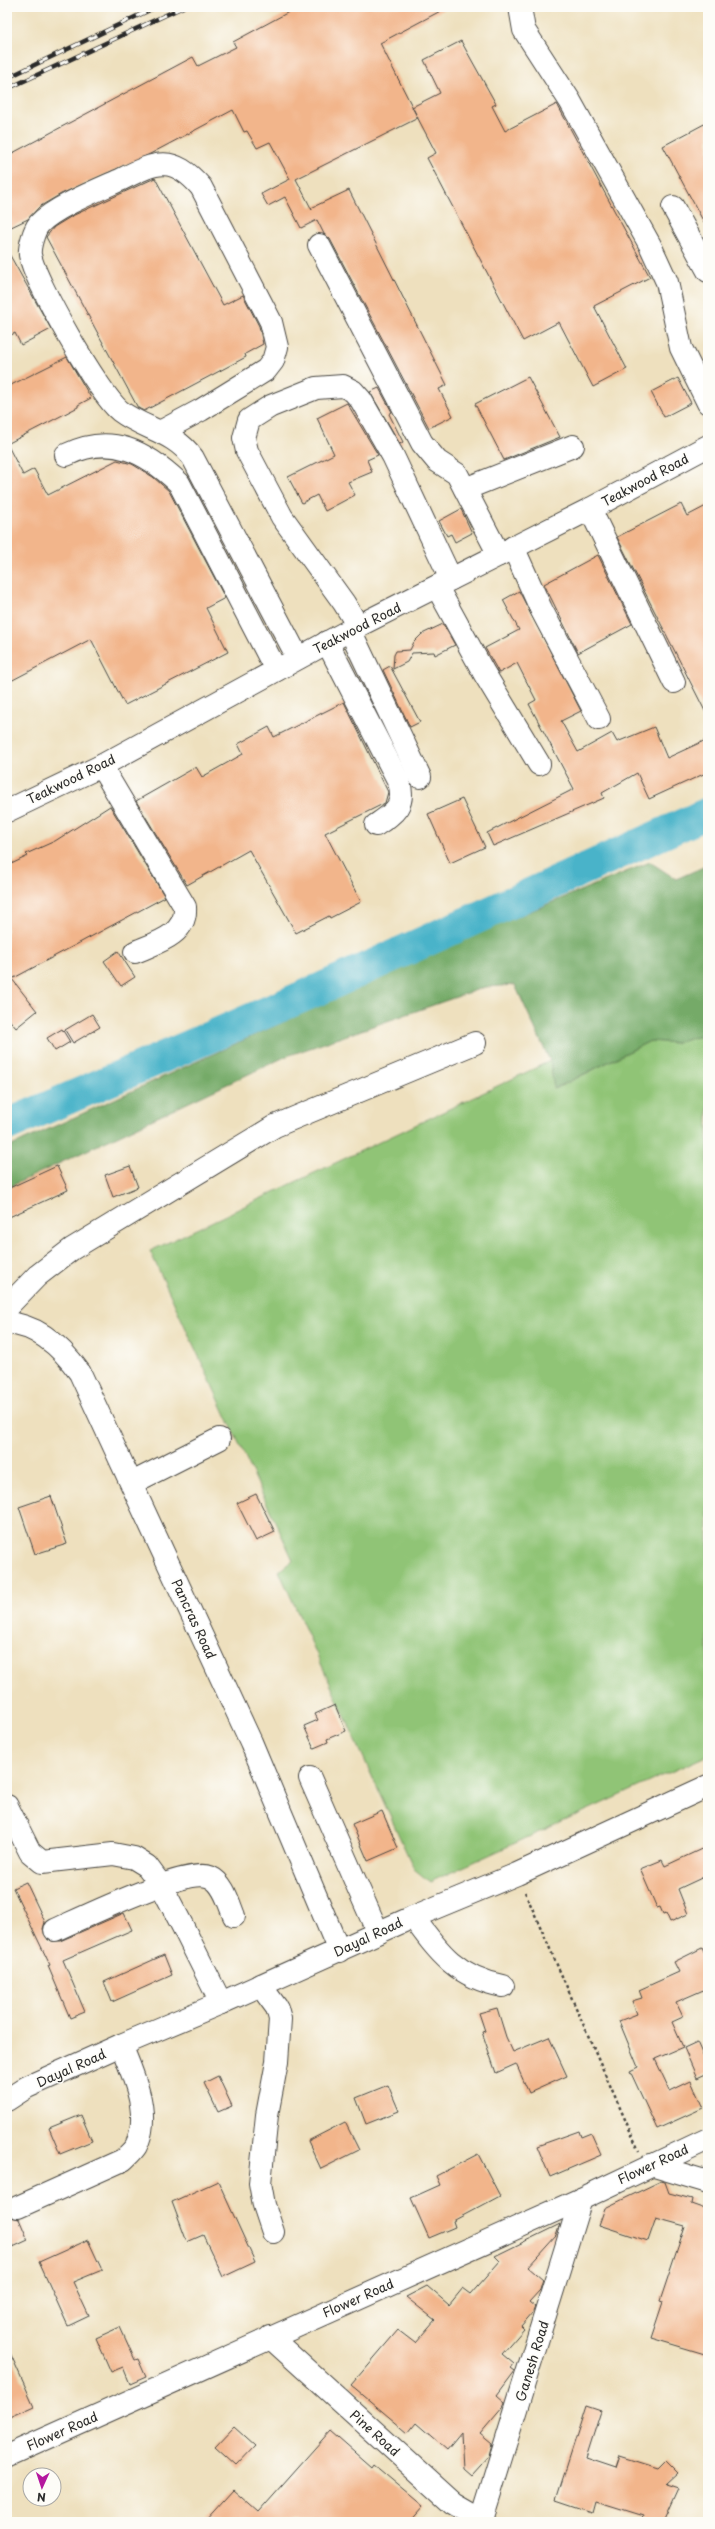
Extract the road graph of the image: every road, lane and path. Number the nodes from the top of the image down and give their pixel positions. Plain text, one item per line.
1 (520, 7) edge
2 (673, 207) dead end
3 (319, 245) dead end
4 (708, 271) edge
5 (708, 403) edge
6 (160, 432) junction
7 (573, 446) dead end
8 (708, 446) edge
9 (66, 455) dead end
10 (465, 489) junction
11 (590, 509) junction
12 (506, 551) junction
13 (444, 583) junction
14 (354, 628) junction
15 (327, 642) junction
16 (298, 658) junction
17 (276, 670) junction
18 (674, 682) dead end
19 (599, 719) dead end
20 (539, 764) dead end
21 (101, 766) junction
22 (420, 777) dead end
23 (7, 811) edge
24 (376, 825) dead end
25 (134, 952) dead end
26 (475, 1043) dead end
27 (7, 1307) edge
28 (7, 1323) edge
29 (219, 1439) dead end
30 (132, 1483) junction
31 (310, 1778) dead end
32 (708, 1786) edge
33 (7, 1806) edge
34 (517, 1874) junction
35 (161, 1886) junction
36 (234, 1916) dead end
37 (413, 1917) junction
38 (55, 1930) dead end
39 (378, 1932) junction
40 (339, 1951) junction
41 (260, 1985) junction
42 (503, 1986) dead end
43 (221, 2003) junction
44 (121, 2045) junction
45 (17, 2090) edge
46 (7, 2100) edge
47 (708, 2139) edge
48 (651, 2165) junction
49 (708, 2182) edge
50 (581, 2199) junction
51 (18, 2207) dead end
52 (273, 2232) dead end
53 (270, 2337) junction
54 (7, 2456) edge
55 (483, 2522) edge

1 - 5 street
2 - 4 street
3 - 10 street
6 - 6 street
6 - 16 street
7 - 10 street
8 - 11 street, Teakwood Road
9 - 17 street
10 - 12 street
11 - 12 street, Teakwood Road
11 - 18 street
12 - 13 street, Teakwood Road
12 - 19 street
13 - 14 street, Teakwood Road
13 - 14 street
13 - 20 street
14 - 15 street, Teakwood Road
14 - 22 street
15 - 16 street, Teakwood Road
15 - 24 street
16 - 17 street, Teakwood Road
17 - 21 street, Teakwood Road
21 - 23 street, Teakwood Road
21 - 25 street
26 - 27 street
28 - 30 street, Pancras Road
29 - 30 street
30 - 40 street, Pancras Road
31 - 39 street
32 - 34 street, Dayal Road
33 - 35 street
34 - 37 street, Dayal Road
34 - 48 path
35 - 36 street
35 - 38 street
35 - 43 street
37 - 39 street, Dayal Road
37 - 42 street
39 - 40 street, Dayal Road
40 - 41 street, Dayal Road
41 - 43 street, Dayal Road
41 - 52 street
43 - 44 street, Dayal Road
44 - 45 street, Dayal Road
44 - 51 street
45 - 46 street, Dayal Road
47 - 48 street, Flower Road
48 - 49 street
48 - 50 street, Flower Road
50 - 53 street, Flower Road
50 - 55 street, Ganesh Road
53 - 54 street, Flower Road
53 - 55 street, Pine Road

